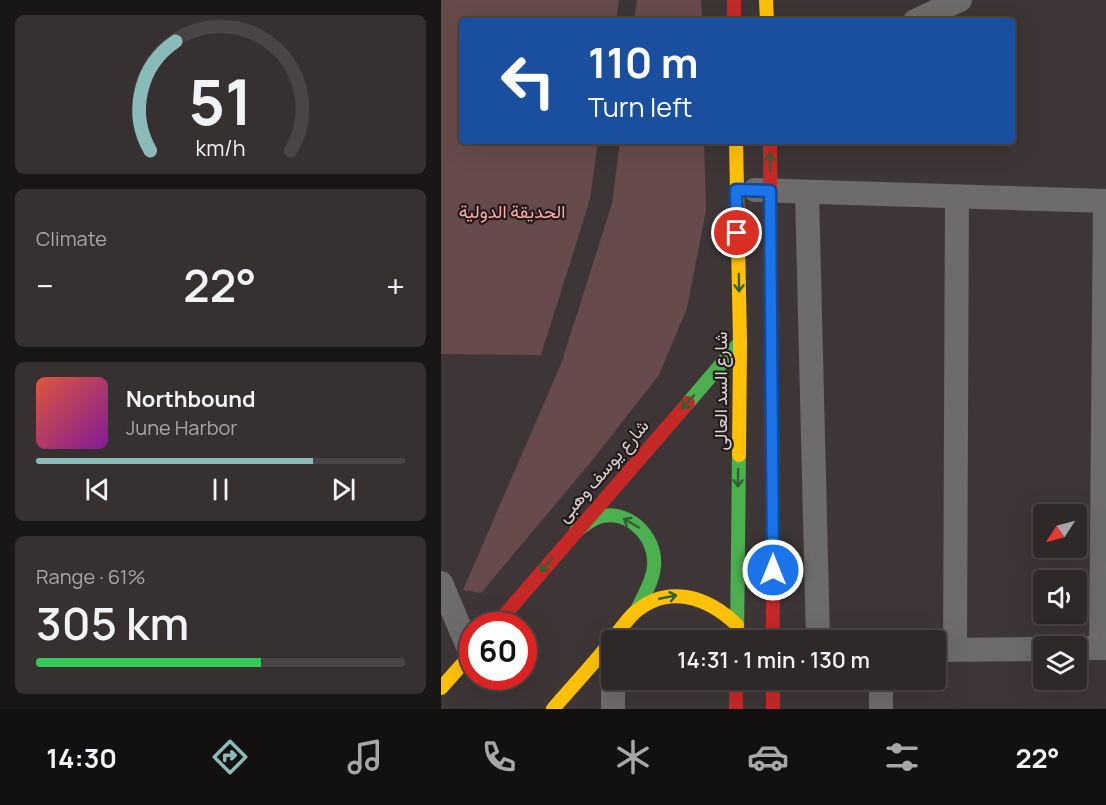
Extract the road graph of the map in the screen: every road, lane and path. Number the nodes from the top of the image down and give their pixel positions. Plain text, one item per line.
1 (734, 0) edge
2 (766, 0) edge
3 (960, 0) edge
4 (734, 18) edge
5 (767, 18) edge
6 (921, 18) edge
7 (736, 144) edge
8 (770, 144) edge
9 (736, 190) junction
10 (770, 191) junction
11 (807, 193) junction
12 (957, 196) junction
13 (1105, 201) edge
14 (740, 342) junction
15 (573, 533) junction
16 (441, 583) edge
17 (637, 610) junction
18 (507, 612) edge
19 (459, 624) edge
20 (737, 625) junction
21 (621, 630) edge
22 (737, 630) edge
23 (773, 630) edge
24 (818, 630) edge
25 (1095, 648) edge
26 (946, 649) edge
27 (1033, 649) edge
28 (601, 654) edge
29 (459, 668) edge
30 (441, 688) edge
31 (613, 690) edge
32 (736, 690) edge
33 (773, 690) edge
34 (881, 690) edge
35 (553, 709) edge
36 (613, 709) edge
37 (736, 709) edge
38 (773, 709) edge
39 (881, 709) edge

1 - 4 main road
2 - 5 main road
3 - 6 street
7 - 9 main road, شارع السد العالى
10 -> 8 main road
9 - 10 street
9 -> 14 main road, شارع السد العالى
10 - 11 street
10 - 23 main road
11 - 12 street
11 - 24 street
12 - 13 street
12 - 26 street
13 - 25 street
14 -> 15 main road, شارع يوسف وهبى
14 -> 20 main road, شارع السد العالى
17 -> 15 main road
15 -> 18 main road, شارع يوسف وهبى
16 - 19 street
17 -> 20 main road
17 - 21 main road
20 - 22 main road, شارع السد العالى
26 - 27 street
28 - 35 main road
29 - 30 main road
31 - 36 street
32 - 37 main road
33 - 38 main road
34 - 39 street

